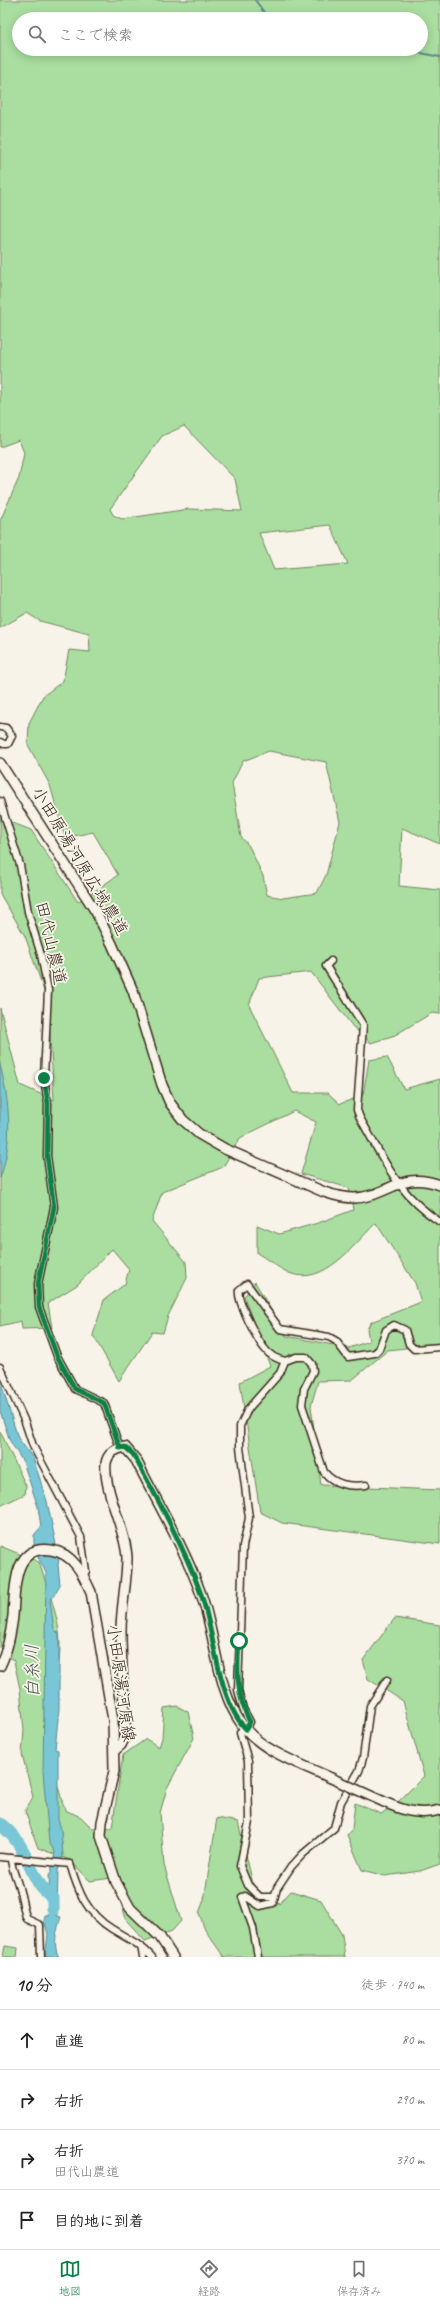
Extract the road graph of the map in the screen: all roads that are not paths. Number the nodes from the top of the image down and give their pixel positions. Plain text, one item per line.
1 (0, 727) edge
2 (0, 742) edge
3 (0, 763) edge
4 (0, 801) edge
5 (331, 961) dead end
6 (397, 1183) junction
7 (440, 1185) edge
8 (440, 1222) edge
9 (440, 1347) edge
10 (285, 1361) junction
11 (0, 1367) edge
12 (120, 1448) junction
13 (366, 1485) dead end
14 (84, 1575) junction
15 (0, 1666) edge
16 (387, 1680) dead end
17 (245, 1728) junction
18 (114, 1751) junction
19 (440, 1810) edge
20 (0, 1857) edge
21 (14, 1858) junction
22 (274, 1897) junction
23 (141, 1945) junction
24 (41, 1957) edge
25 (143, 1957) edge
26 (152, 1957) edge
27 (172, 1957) edge
28 (258, 1957) edge

1 - 2 street
3 - 6 street, 小田原湯河原広域農道
4 - 12 street, 田代山農道
5 - 6 street
6 - 7 street, 小田原湯河原広域農道
6 - 8 street
9 - 10 street
10 - 13 street
10 - 17 street
11 - 14 street
12 - 17 street
12 - 18 street
14 - 15 street, 小田原湯河原線
14 - 18 street, 小田原湯河原線
16 - 22 street
17 - 19 street, bridge
17 - 22 street
18 - 27 street, 小田原湯河原線
20 - 21 street
21 - 23 street
21 - 24 street
22 - 28 street
23 - 25 street
23 - 26 street

